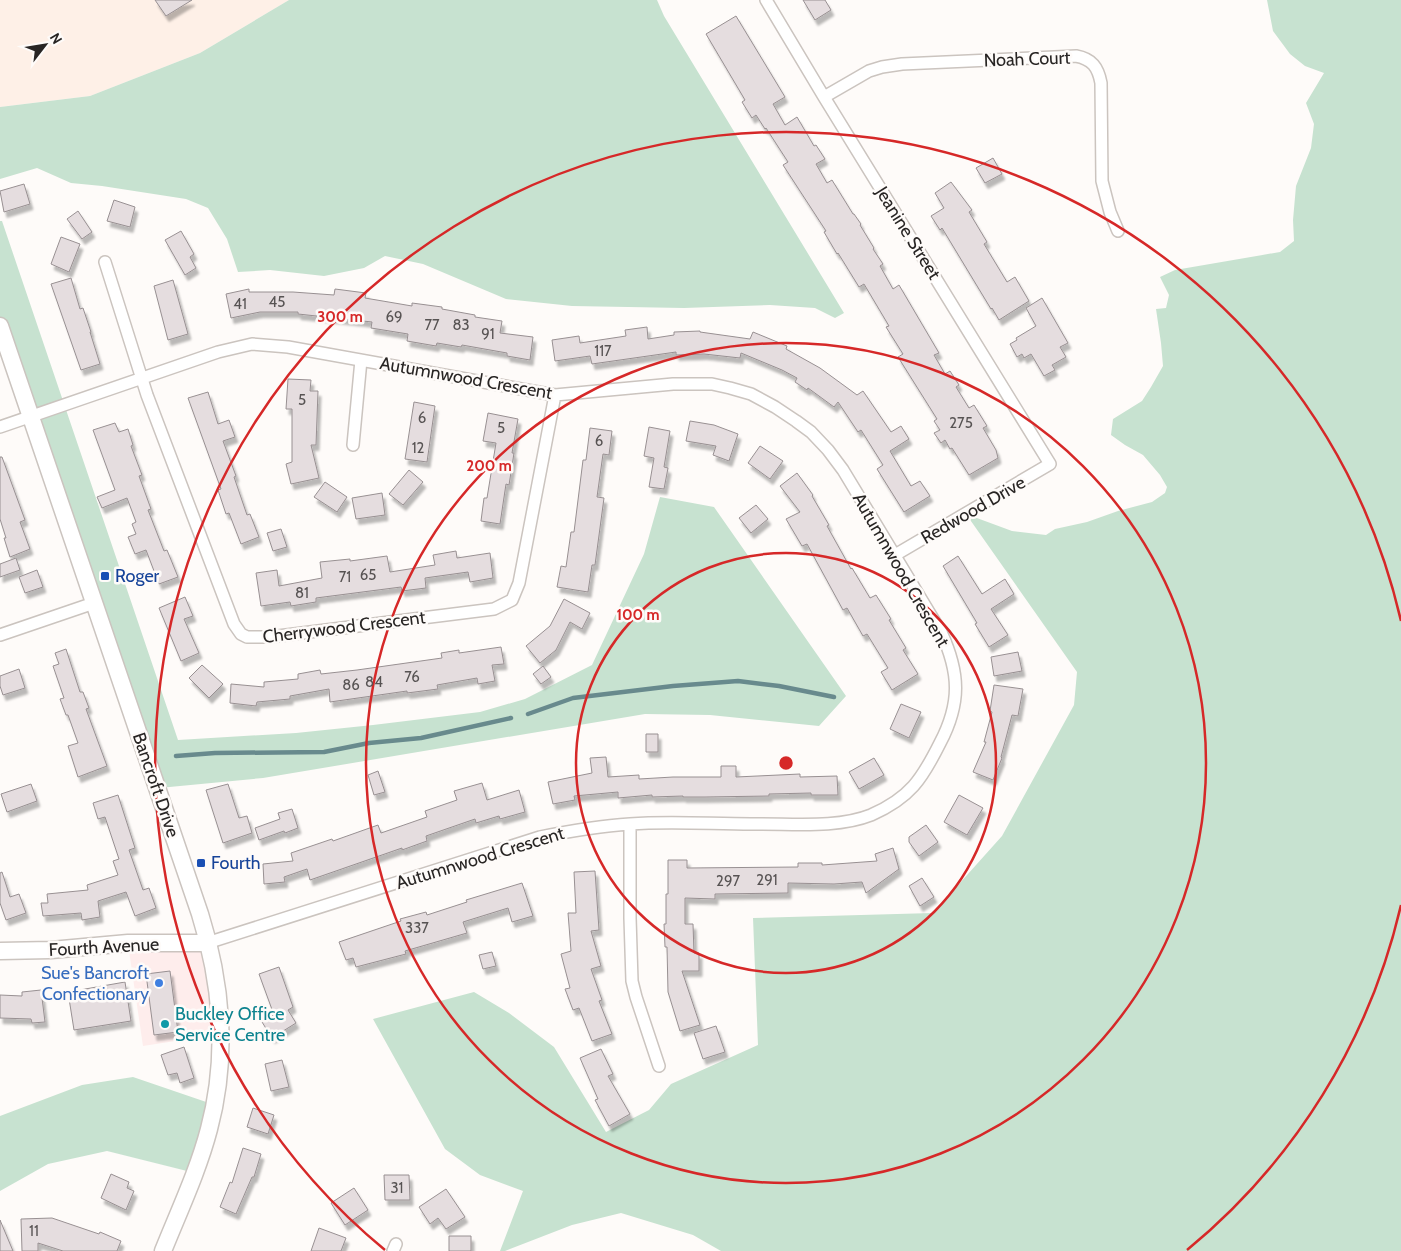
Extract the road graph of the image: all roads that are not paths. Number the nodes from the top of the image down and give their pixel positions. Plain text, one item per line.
1 (766, 0) edge
2 (824, 97) junction
3 (1118, 231) dead end
4 (105, 262) dead end
5 (0, 326) edge
6 (362, 360) junction
7 (141, 377) junction
8 (555, 396) junction
9 (30, 417) junction
10 (0, 427) edge
11 (352, 445) dead end
12 (1050, 464) joint
13 (895, 555) junction
14 (94, 603) junction
15 (0, 635) edge
16 (630, 824) junction
17 (208, 943) junction
18 (0, 951) edge
19 (659, 1066) dead end
20 (163, 1251) edge

1 - 2 street, Jeanine Street
2 - 3 street, Noah Court
2 - 12 street, Jeanine Street
4 - 7 street, Cherrywood Crescent
5 - 9 main road, Bancroft Drive
6 - 7 street, Autumnwood Crescent
6 - 8 street, Autumnwood Crescent
6 - 11 street
7 - 8 street, Cherrywood Crescent
7 - 9 street, Autumnwood Crescent
8 - 13 street, Autumnwood Crescent
9 - 10 street, Autumnwood Crescent
9 - 14 main road, Bancroft Drive
12 - 13 street, Redwood Drive
13 - 16 street, Autumnwood Crescent
14 - 15 street
14 - 17 main road, Bancroft Drive
16 - 17 street, Autumnwood Crescent
16 - 19 street
17 - 18 main road, Fourth Avenue
17 - 20 main road, Bancroft Drive

